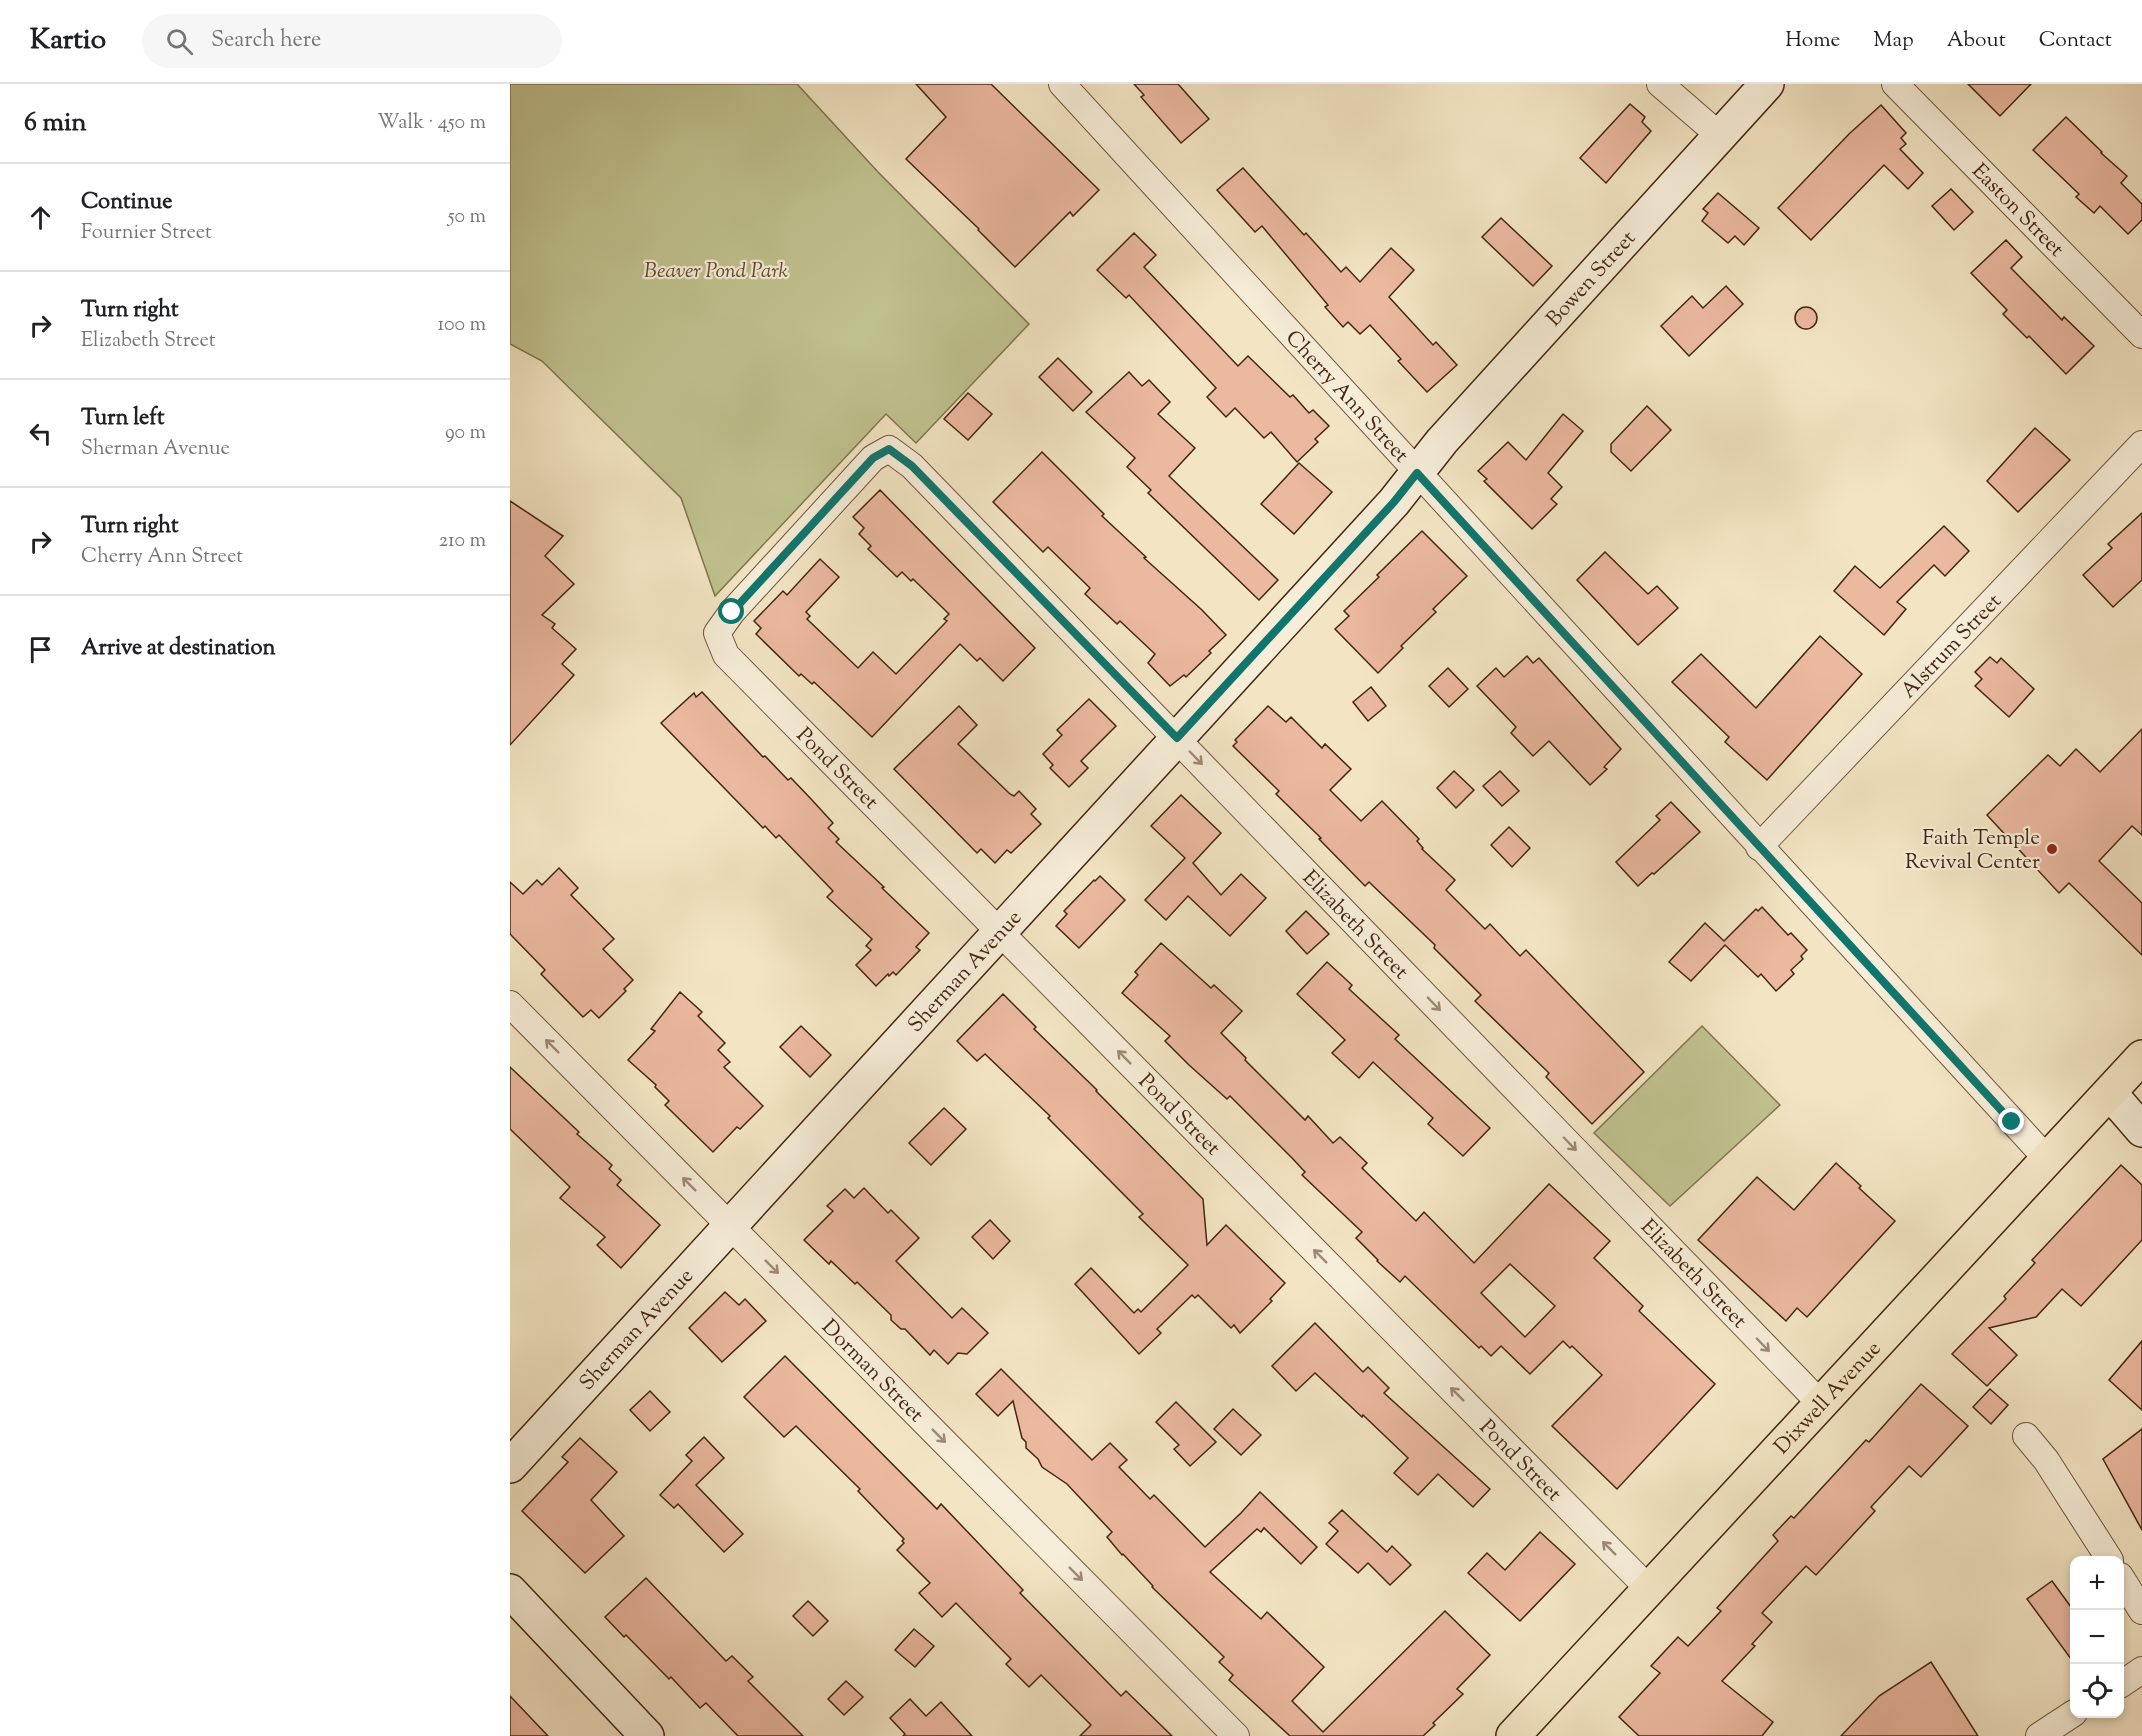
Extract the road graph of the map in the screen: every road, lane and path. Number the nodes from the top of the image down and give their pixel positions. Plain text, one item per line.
1 (1062, 84) edge
2 (1660, 84) edge
3 (1767, 84) edge
4 (1895, 84) edge
5 (1719, 135) junction
6 (2142, 335) edge
7 (2142, 444) edge
8 (889, 449) joint
9 (1417, 473) junction
10 (1177, 738) junction
11 (1760, 847) junction
12 (1000, 932) junction
13 (510, 1004) edge
14 (2142, 1057) edge
15 (2110, 1093) junction
16 (2142, 1130) edge
17 (2047, 1159) junction
18 (730, 1226) junction
19 (1820, 1403) junction
20 (2026, 1436) dead end
21 (510, 1466) edge
22 (2107, 1556) edge
23 (2124, 1582) edge
24 (1650, 1590) junction
25 (510, 1591) edge
26 (2142, 1611) edge
27 (2142, 1670) edge
28 (2124, 1682) edge
29 (2070, 1716) edge
30 (647, 1736) edge
31 (1236, 1736) edge
32 (1513, 1736) edge
33 (2039, 1736) edge

1 - 9 street, Cherry Ann Street
2 - 5 street
3 - 5 main road, Bowen Street
4 - 6 street, Easton Street
5 - 9 main road, Bowen Street
7 - 11 street, Alstrum Street
8 - 10 street, Elizabeth Street
8 - 12 street, Pond Street
9 - 10 main road, Sherman Avenue
9 - 11 street, Cherry Ann Street
10 - 12 main road, Sherman Avenue
10 -> 19 street, Elizabeth Street
11 - 17 street, Cherry Ann Street
12 - 18 main road, Sherman Avenue
24 -> 12 street, Pond Street
18 -> 13 street, Dorman Street
14 - 15 main road, Dixwell Avenue
15 - 16 main road
15 - 17 main road, Dixwell Avenue
17 - 19 main road, Dixwell Avenue
18 - 21 main road, Sherman Avenue
18 -> 31 street, Dorman Street
19 - 24 main road, Dixwell Avenue
20 - 22 street
23 - 26 street
24 - 32 main road, Dixwell Avenue
25 - 30 main road
27 - 28 street
29 - 33 street

